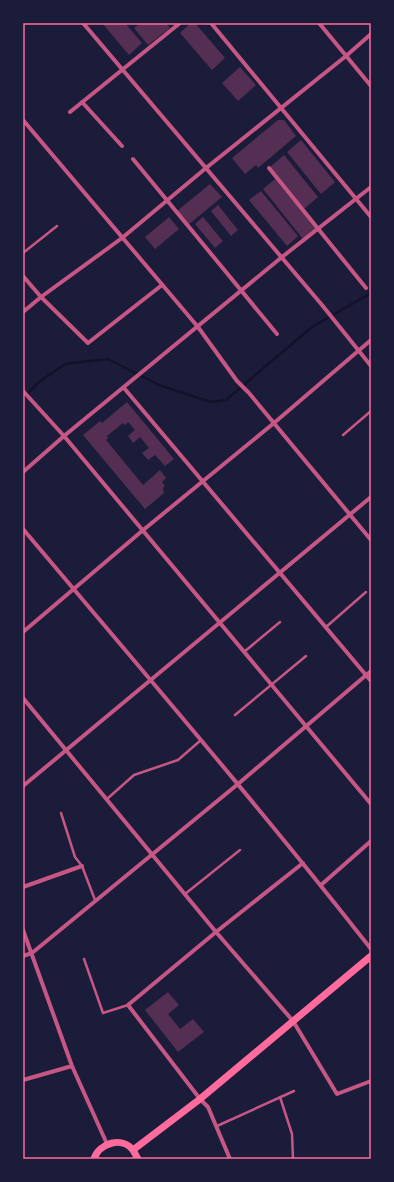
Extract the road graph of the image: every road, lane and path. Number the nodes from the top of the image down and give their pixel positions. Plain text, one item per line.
1 (83, 23) edge
2 (180, 23) edge
3 (211, 23) edge
4 (319, 23) edge
5 (371, 34) edge
6 (346, 56) junction
7 (122, 70) junction
8 (371, 86) edge
9 (82, 102) junction
10 (281, 108) junction
11 (70, 112) dead end
12 (23, 120) edge
13 (122, 146) dead end
14 (133, 159) dead end
15 (206, 168) junction
16 (269, 168) dead end
17 (371, 186) edge
18 (356, 199) junction
19 (167, 201) junction
20 (371, 217) edge
21 (57, 226) dead end
22 (319, 229) junction
23 (122, 238) junction
24 (23, 253) edge
25 (282, 257) junction
26 (23, 276) edge
27 (162, 285) junction
28 (366, 288) dead end
29 (241, 292) junction
30 (41, 297) junction
31 (23, 312) edge
32 (198, 327) junction
33 (277, 334) dead end
34 (371, 340) edge
35 (358, 351) junction
36 (371, 366) edge
37 (124, 388) junction
38 (23, 391) edge
39 (371, 411) edge
40 (274, 423) junction
41 (343, 435) dead end
42 (64, 436) junction
43 (23, 472) edge
44 (203, 482) junction
45 (371, 497) edge
46 (350, 514) junction
47 (23, 529) edge
48 (142, 531) junction
49 (371, 540) edge
50 (280, 572) junction
51 (74, 589) junction
52 (366, 592) dead end
53 (280, 622) dead end
54 (219, 623) junction
55 (326, 627) junction
56 (23, 632) edge
57 (244, 652) junction
58 (306, 656) dead end
59 (371, 670) edge
60 (366, 675) junction
61 (151, 680) junction
62 (371, 681) edge
63 (271, 685) junction
64 (23, 698) edge
65 (235, 715) dead end
66 (305, 726) junction
67 (201, 740) junction
68 (66, 749) junction
69 (238, 784) junction
70 (23, 786) edge
71 (107, 799) junction
72 (371, 804) edge
73 (61, 813) dead end
74 (371, 841) edge
75 (240, 850) dead end
76 (152, 853) junction
77 (303, 863) junction
78 (82, 866) junction
79 (321, 885) junction
80 (23, 887) edge
81 (185, 894) junction
82 (95, 900) junction
83 (23, 930) edge
84 (216, 932) junction
85 (371, 948) edge
86 (32, 953) junction
87 (23, 956) edge
88 (371, 956) edge
89 (84, 959) dead end
90 (128, 1004) junction
91 (293, 1021) junction
92 (72, 1066) junction
93 (23, 1080) edge
94 (371, 1081) edge
95 (294, 1091) dead end
96 (280, 1097) junction
97 (200, 1098) junction
98 (216, 1127) junction
99 (107, 1144) junction
100 (133, 1150) junction
101 (94, 1159) edge
102 (138, 1159) edge
103 (230, 1159) edge
104 (293, 1159) edge

1 - 7 street
2 - 7 street
3 - 10 street
4 - 6 street
5 - 6 street
6 - 8 street
6 - 10 street
7 - 9 street
7 - 15 street
9 - 11 street
9 - 13 street
10 - 15 street
10 - 18 street
12 - 23 street
14 - 19 street
15 - 19 street
15 - 25 street
16 - 22 street
17 - 18 street
18 - 20 street
18 - 22 street
19 - 23 street
19 - 29 street
21 - 24 lane
22 - 25 street
22 - 28 street
23 - 27 street
23 - 30 street
25 - 29 street
25 - 35 street
26 - 30 street
27 - 30 street
27 - 32 street
29 - 32 street
29 - 33 street
30 - 31 street
32 - 37 street
32 - 40 street
34 - 35 street
35 - 36 street
35 - 40 street
37 - 42 street
37 - 44 street
38 - 42 street
39 - 41 lane
40 - 44 street
40 - 46 street
42 - 43 street
42 - 48 street
44 - 48 street
44 - 50 street
45 - 46 street
46 - 49 street
46 - 50 street
47 - 51 street
48 - 51 street
48 - 54 street
50 - 54 street
50 - 55 street
51 - 56 street
51 - 61 street
52 - 55 lane
53 - 57 lane
54 - 57 street
54 - 61 street
55 - 60 street
57 - 63 street
58 - 63 lane
59 - 60 street
60 - 62 street
60 - 66 street
61 - 67 street
61 - 68 street
63 - 65 lane
63 - 66 street
64 - 68 street
66 - 69 street
66 - 72 street
67 - 69 street
67 - 71 lane
68 - 70 street
68 - 71 street
69 - 76 street
69 - 77 street
71 - 76 street
73 - 78 lane
74 - 79 street
75 - 81 lane
76 - 81 street
76 - 82 street
77 - 79 street
77 - 84 street
78 - 80 street
78 - 82 lane
79 - 85 street
81 - 84 street
82 - 86 street
83 - 86 street
84 - 90 street
84 - 91 street
86 - 87 street
86 - 92 street
88 - 91 main road
89 - 90 lane
90 - 97 street
91 - 94 street
91 - 97 main road
92 - 93 street
92 - 99 street
95 - 96 lane
96 - 98 lane
96 - 104 lane
97 - 98 street
97 - 100 main road
98 - 103 street
99 - 100 main road
99 - 101 main road
100 - 102 main road

